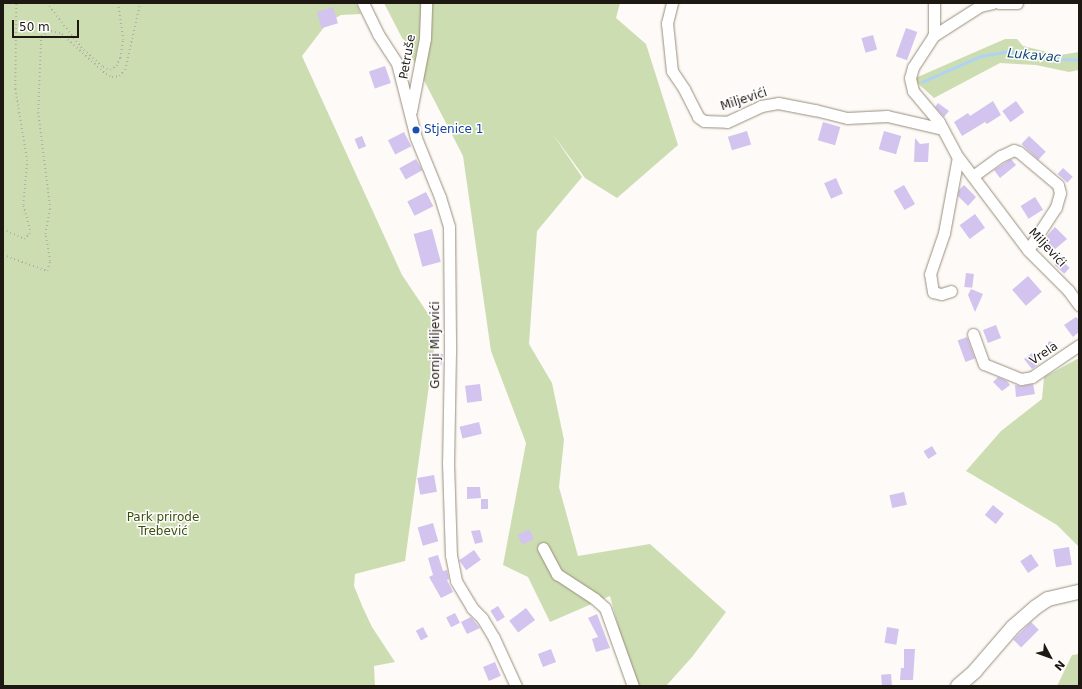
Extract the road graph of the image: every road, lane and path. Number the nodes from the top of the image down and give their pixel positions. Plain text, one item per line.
1 (16, 3) edge
2 (47, 3) edge
3 (118, 3) edge
4 (140, 3) edge
5 (362, 3) edge
6 (426, 3) edge
7 (672, 3) edge
8 (934, 3) edge
9 (993, 3) edge
10 (999, 3) edge
11 (1017, 3) edge
12 (933, 36) junction
13 (410, 116) junction
14 (943, 129) junction
15 (958, 157) junction
16 (973, 176) junction
17 (3, 229) edge
18 (1028, 250) junction
19 (3, 255) edge
20 (951, 291) dead end
21 (1079, 305) edge
22 (973, 334) dead end
23 (1079, 346) edge
24 (543, 548) dead end
25 (1079, 592) edge
26 (516, 686) edge
27 (633, 686) edge
28 (958, 686) edge

1 - 17 path
2 - 3 path
4 - 19 path
5 - 13 street, Gornji Miljevići
6 - 13 street, Petruše
7 - 14 street, Miljevići
8 - 12 street, Miljevići
9 - 12 street
10 - 11 street
12 - 14 street, Miljevići
13 - 26 street, Gornji Miljevići
14 - 15 street, Miljevići
15 - 16 street, Miljevići
15 - 20 street
16 - 18 street, Miljevići
16 - 18 street
18 - 21 street, Miljevići
22 - 23 street, Vrela
24 - 27 street
25 - 28 main road

